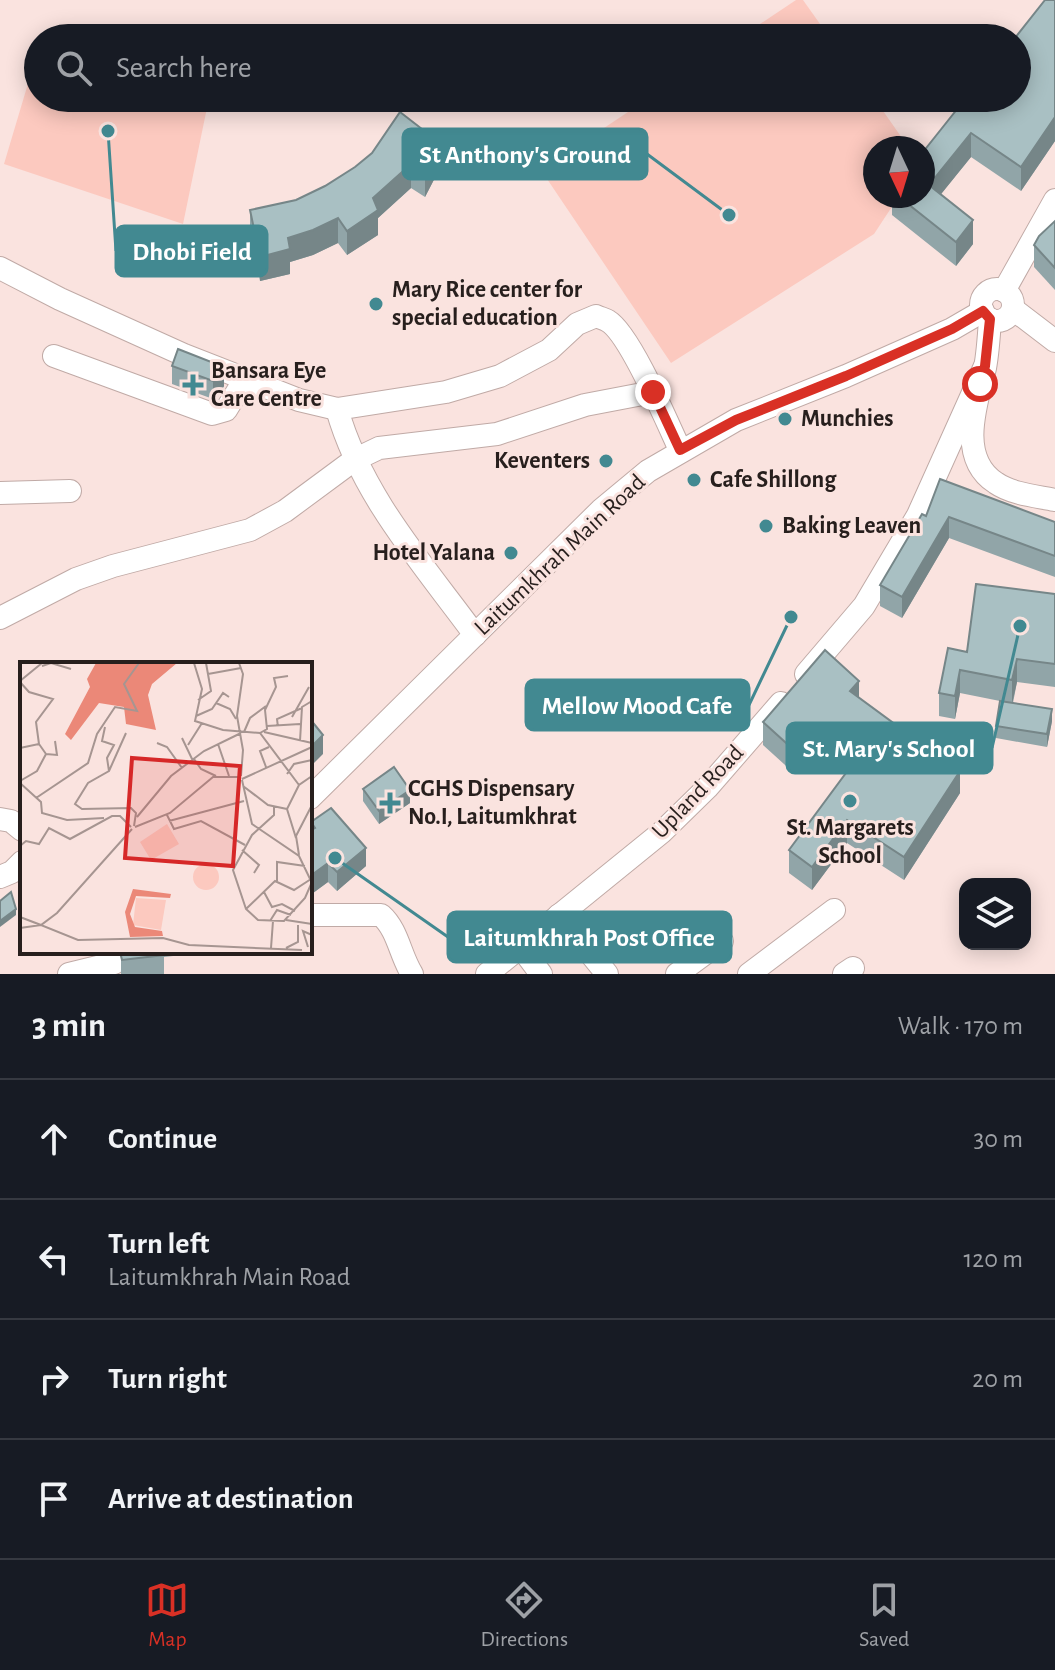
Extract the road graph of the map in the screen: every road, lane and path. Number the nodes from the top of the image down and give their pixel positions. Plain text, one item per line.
1 (1055, 200) edge
2 (0, 268) edge
3 (1008, 300) junction
4 (987, 315) junction
5 (1055, 341) edge
6 (54, 356) dead end
7 (985, 366) junction
8 (245, 379) junction
9 (653, 392) junction
10 (337, 409) junction
11 (680, 450) junction
12 (354, 460) junction
13 (70, 491) dead end
14 (0, 493) edge
15 (1055, 500) edge
16 (0, 618) edge
17 (475, 635) junction
18 (312, 796) edge
19 (834, 910) dead end
20 (312, 915) edge
21 (559, 915) junction
22 (722, 941) dead end
23 (520, 946) junction
24 (115, 963) edge
25 (69, 974) edge
26 (412, 974) edge
27 (487, 974) edge
28 (541, 974) edge
29 (607, 974) edge
30 (677, 974) edge
31 (749, 974) edge

1 - 3 street
2 - 8 street
3 - 4 street, Laitumkhrah Main Road
3 - 5 street
4 - 7 street
4 - 11 street, Laitumkhrah Main Road
6 - 8 street
7 - 15 street
7 - 21 street, Upland Road
8 - 10 street
9 - 10 street
9 - 11 street
9 - 12 street
10 - 12 street
11 - 17 street, Laitumkhrah Main Road
12 - 16 street
12 - 17 street
13 - 14 street
17 - 18 street, Laitumkhrah Main Road
19 - 31 street
20 - 26 street
21 - 23 street, Upland Road
21 - 29 street
22 - 30 street
23 - 27 street, Upland Road
23 - 28 street
24 - 25 street

